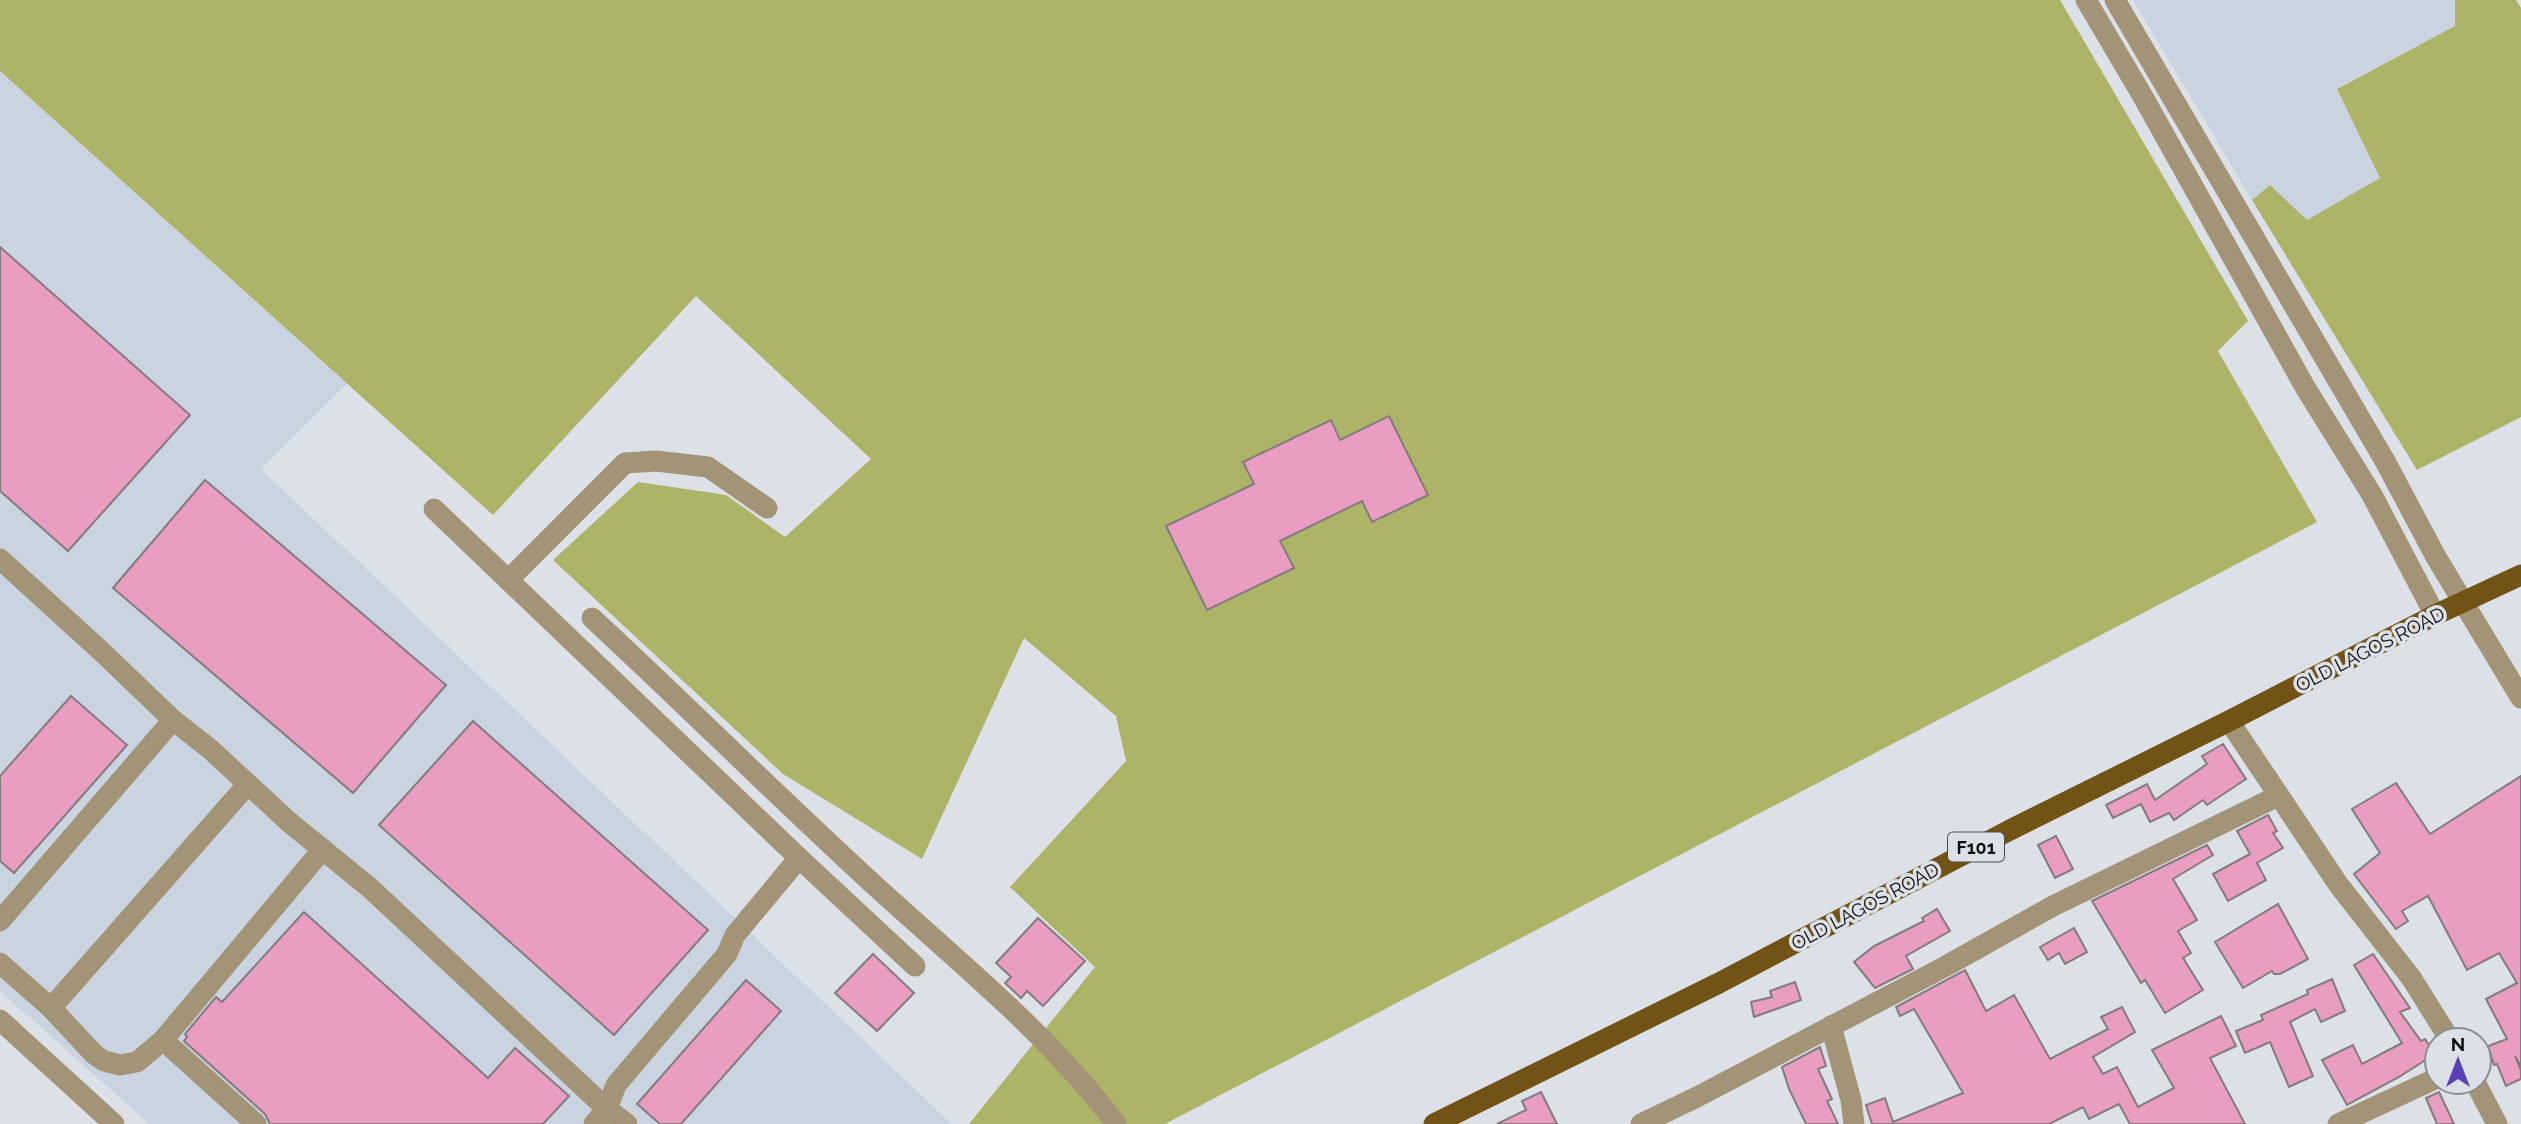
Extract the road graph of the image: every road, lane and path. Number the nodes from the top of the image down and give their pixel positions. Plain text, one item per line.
1 (2086, 0) edge
2 (2115, 0) edge
3 (767, 508) dead end
4 (434, 509) dead end
5 (0, 559) edge
6 (2521, 575) edge
7 (508, 580) junction
8 (2465, 603) junction
9 (2435, 615) junction
10 (592, 618) dead end
11 (2521, 698) edge
12 (173, 720) junction
13 (2230, 721) junction
14 (248, 783) junction
15 (2278, 796) junction
16 (323, 849) junction
17 (799, 858) junction
18 (0, 921) edge
19 (0, 963) edge
20 (915, 966) dead end
21 (51, 1008) junction
22 (0, 1020) edge
23 (1831, 1026) junction
24 (2441, 1026) edge
25 (163, 1040) junction
26 (2423, 1085) edge
27 (2482, 1096) edge
28 (600, 1117) edge
29 (114, 1124) edge
30 (256, 1124) edge
31 (627, 1124) edge
32 (1116, 1124) edge
33 (1434, 1124) edge
34 (1641, 1124) edge
35 (1854, 1124) edge
36 (2338, 1124) edge
37 (2497, 1124) edge

1 - 9 street
2 - 8 street
3 - 7 street
4 - 7 street
5 - 12 street
6 - 8 main road, OLD LAGOS ROAD / F101
7 - 17 street
8 - 9 main road, OLD LAGOS ROAD / F101
8 - 11 street
9 - 13 main road, OLD LAGOS ROAD / F101
10 - 32 street
12 - 14 street
12 - 18 street
13 - 15 street
13 - 33 main road, OLD LAGOS ROAD / F101
14 - 16 street
14 - 21 street
15 - 23 street
15 - 24 street
16 - 25 street
16 - 28 street
17 - 20 street
17 - 28 street
19 - 21 street
21 - 25 street
22 - 29 street
23 - 34 street
23 - 35 street
25 - 30 street
26 - 36 street
27 - 37 street
28 - 31 street

